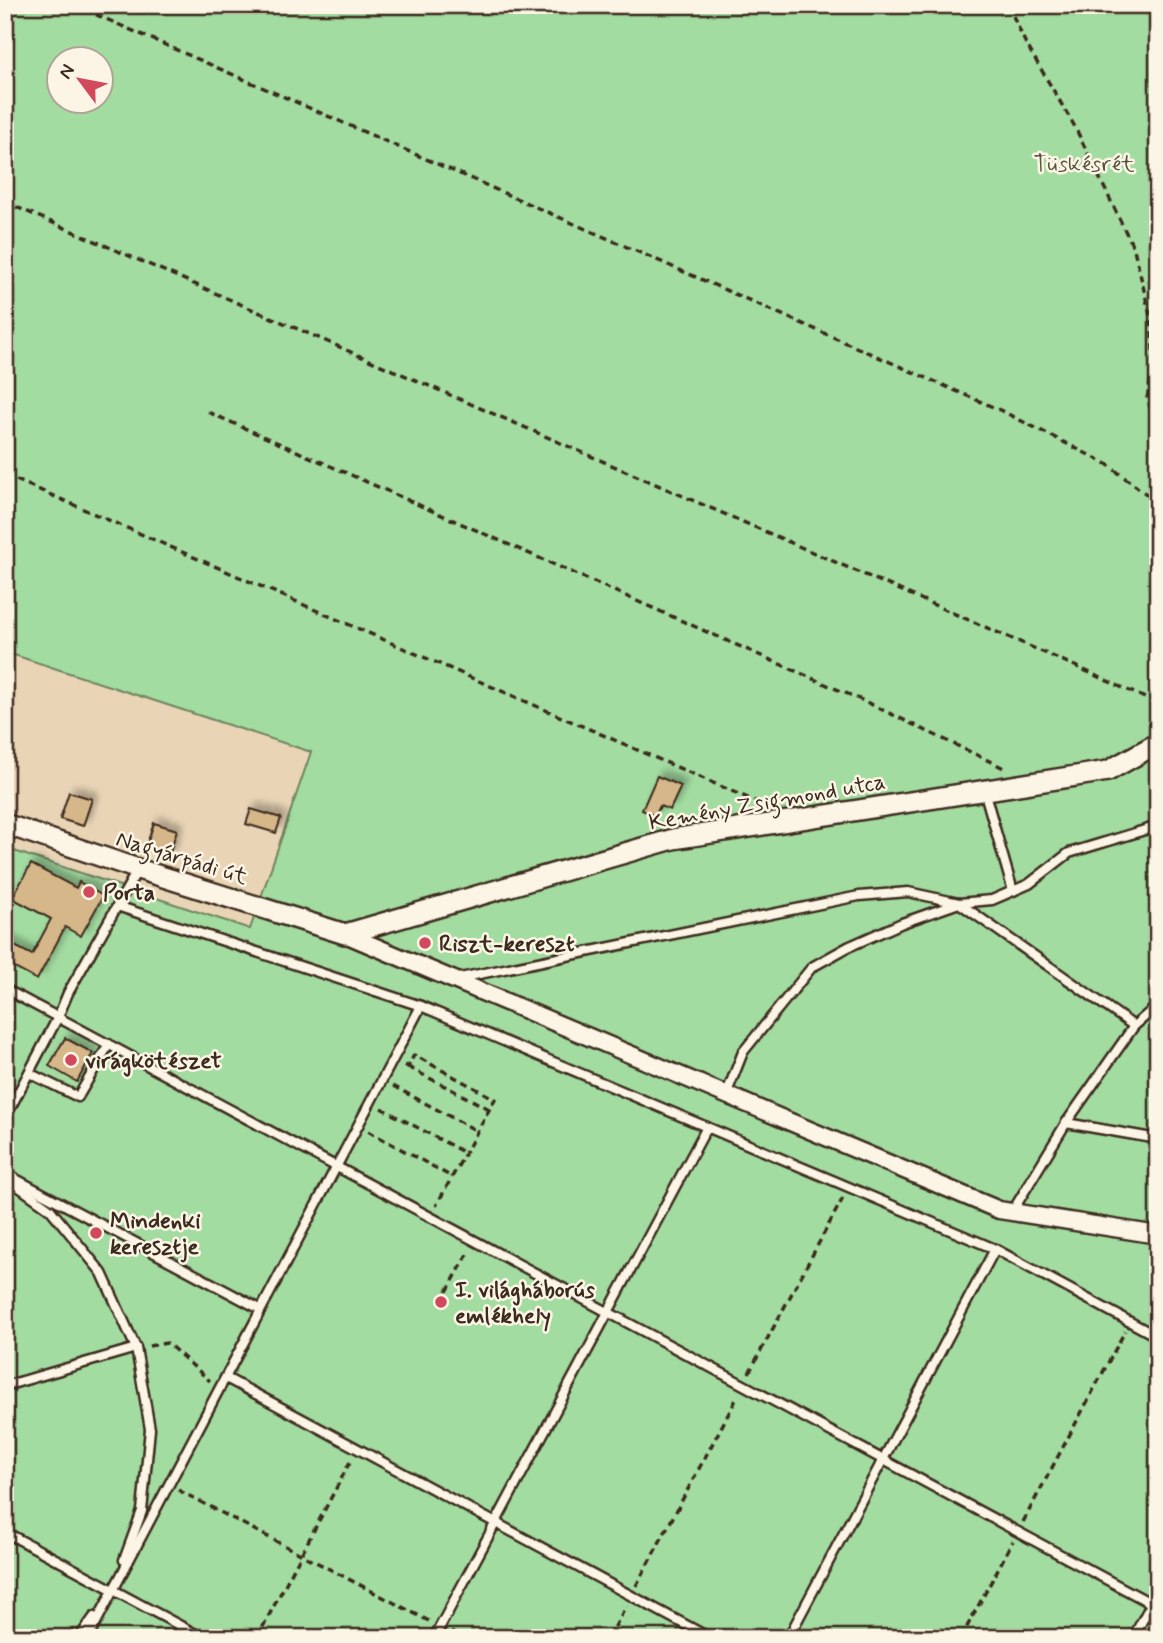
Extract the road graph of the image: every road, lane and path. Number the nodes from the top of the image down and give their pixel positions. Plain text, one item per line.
1 (74, 5) edge
2 (1008, 5) edge
3 (5, 202) edge
4 (208, 412) dead end
5 (1158, 428) edge
6 (5, 475) edge
7 (1158, 503) edge
8 (1158, 704) edge
9 (1158, 743) edge
10 (1025, 784) junction
11 (984, 790) junction
12 (782, 822) junction
13 (5, 824) edge
14 (1158, 826) edge
15 (138, 869) junction
16 (1013, 891) junction
17 (959, 903) junction
18 (117, 906) junction
19 (345, 934) junction
20 (452, 979) junction
21 (5, 989) edge
22 (1158, 1005) edge
23 (421, 1006) junction
24 (58, 1017) junction
25 (1134, 1026) junction
26 (109, 1044) junction
27 (394, 1059) junction
28 (408, 1066) junction
29 (29, 1073) junction
30 (383, 1080) junction
31 (726, 1095) junction
32 (371, 1103) junction
33 (489, 1109) junction
34 (5, 1118) edge
35 (1066, 1123) junction
36 (358, 1126) junction
37 (707, 1127) junction
38 (477, 1131) junction
39 (1158, 1139) edge
40 (465, 1153) junction
41 (337, 1167) junction
42 (5, 1175) edge
43 (452, 1177) junction
44 (849, 1187) junction
45 (1012, 1212) junction
46 (430, 1217) junction
47 (1158, 1235) edge
48 (475, 1241) junction
49 (995, 1249) junction
50 (441, 1302) dead end
51 (260, 1309) junction
52 (608, 1312) junction
53 (1130, 1322) junction
54 (1158, 1337) edge
55 (136, 1348) junction
56 (226, 1378) junction
57 (744, 1384) junction
58 (5, 1386) edge
59 (220, 1389) junction
60 (358, 1448) junction
61 (883, 1458) junction
62 (169, 1485) junction
63 (495, 1522) junction
64 (1018, 1531) junction
65 (5, 1532) edge
66 (302, 1554) junction
67 (114, 1589) junction
68 (1158, 1591) edge
69 (631, 1595) junction
70 (1154, 1606) edge
71 (440, 1626) junction
72 (79, 1638) edge
73 (88, 1638) edge
74 (203, 1638) edge
75 (257, 1638) edge
76 (434, 1638) edge
77 (461, 1638) edge
78 (609, 1638) edge
79 (710, 1638) edge
80 (788, 1638) edge
81 (961, 1638) edge
82 (1133, 1638) edge

1 - 7 path
2 - 5 path
3 - 8 path
4 - 10 path
6 - 12 path
9 - 10 street, Kemény Zsigmond utca
10 - 11 street, Kemény Zsigmond utca
11 - 12 street, Kemény Zsigmond utca
11 - 16 lane
12 - 19 street, Kemény Zsigmond utca
13 - 15 street, Nagyárpádi út
14 - 16 lane
15 - 18 lane
15 - 19 street, Nagyárpádi út
16 - 17 lane
17 - 20 lane
17 - 25 lane
17 - 31 lane
18 - 23 lane
18 - 24 lane
19 - 20 street
20 - 31 street
21 - 24 lane
22 - 25 lane
23 - 27 lane
23 - 37 lane
24 - 26 lane
24 - 29 lane
25 - 35 lane
26 - 29 lane
26 - 41 lane
27 - 28 path
27 - 30 lane
28 - 33 path
28 - 33 path
29 - 34 lane
30 - 32 lane
30 - 38 path
31 - 45 street
32 - 36 lane
32 - 40 path
33 - 38 path
35 - 39 lane
35 - 45 lane
36 - 41 lane
36 - 43 path
37 - 44 lane
37 - 52 lane
38 - 40 path
40 - 43 path
41 - 46 lane
41 - 51 lane
42 - 51 lane
42 - 55 lane
43 - 46 path
44 - 49 lane
44 - 57 path
45 - 47 street
46 - 48 lane
48 - 50 path
48 - 52 lane
49 - 53 lane
49 - 61 lane
51 - 56 lane
52 - 57 lane
52 - 63 lane
53 - 54 lane
53 - 64 path
55 - 58 lane
55 - 59 path
55 - 67 lane
56 - 59 lane
56 - 60 lane
57 - 61 lane
57 - 69 path
59 - 62 lane
60 - 63 lane
60 - 66 path
61 - 64 lane
61 - 80 lane
62 - 66 path
62 - 67 lane
63 - 69 lane
63 - 71 lane
64 - 70 lane
64 - 81 path
65 - 67 lane
66 - 71 path
66 - 75 path
67 - 72 lane
67 - 73 lane
67 - 74 lane
68 - 70 lane
69 - 78 path
69 - 79 lane
70 - 82 lane
71 - 76 lane
71 - 77 path

